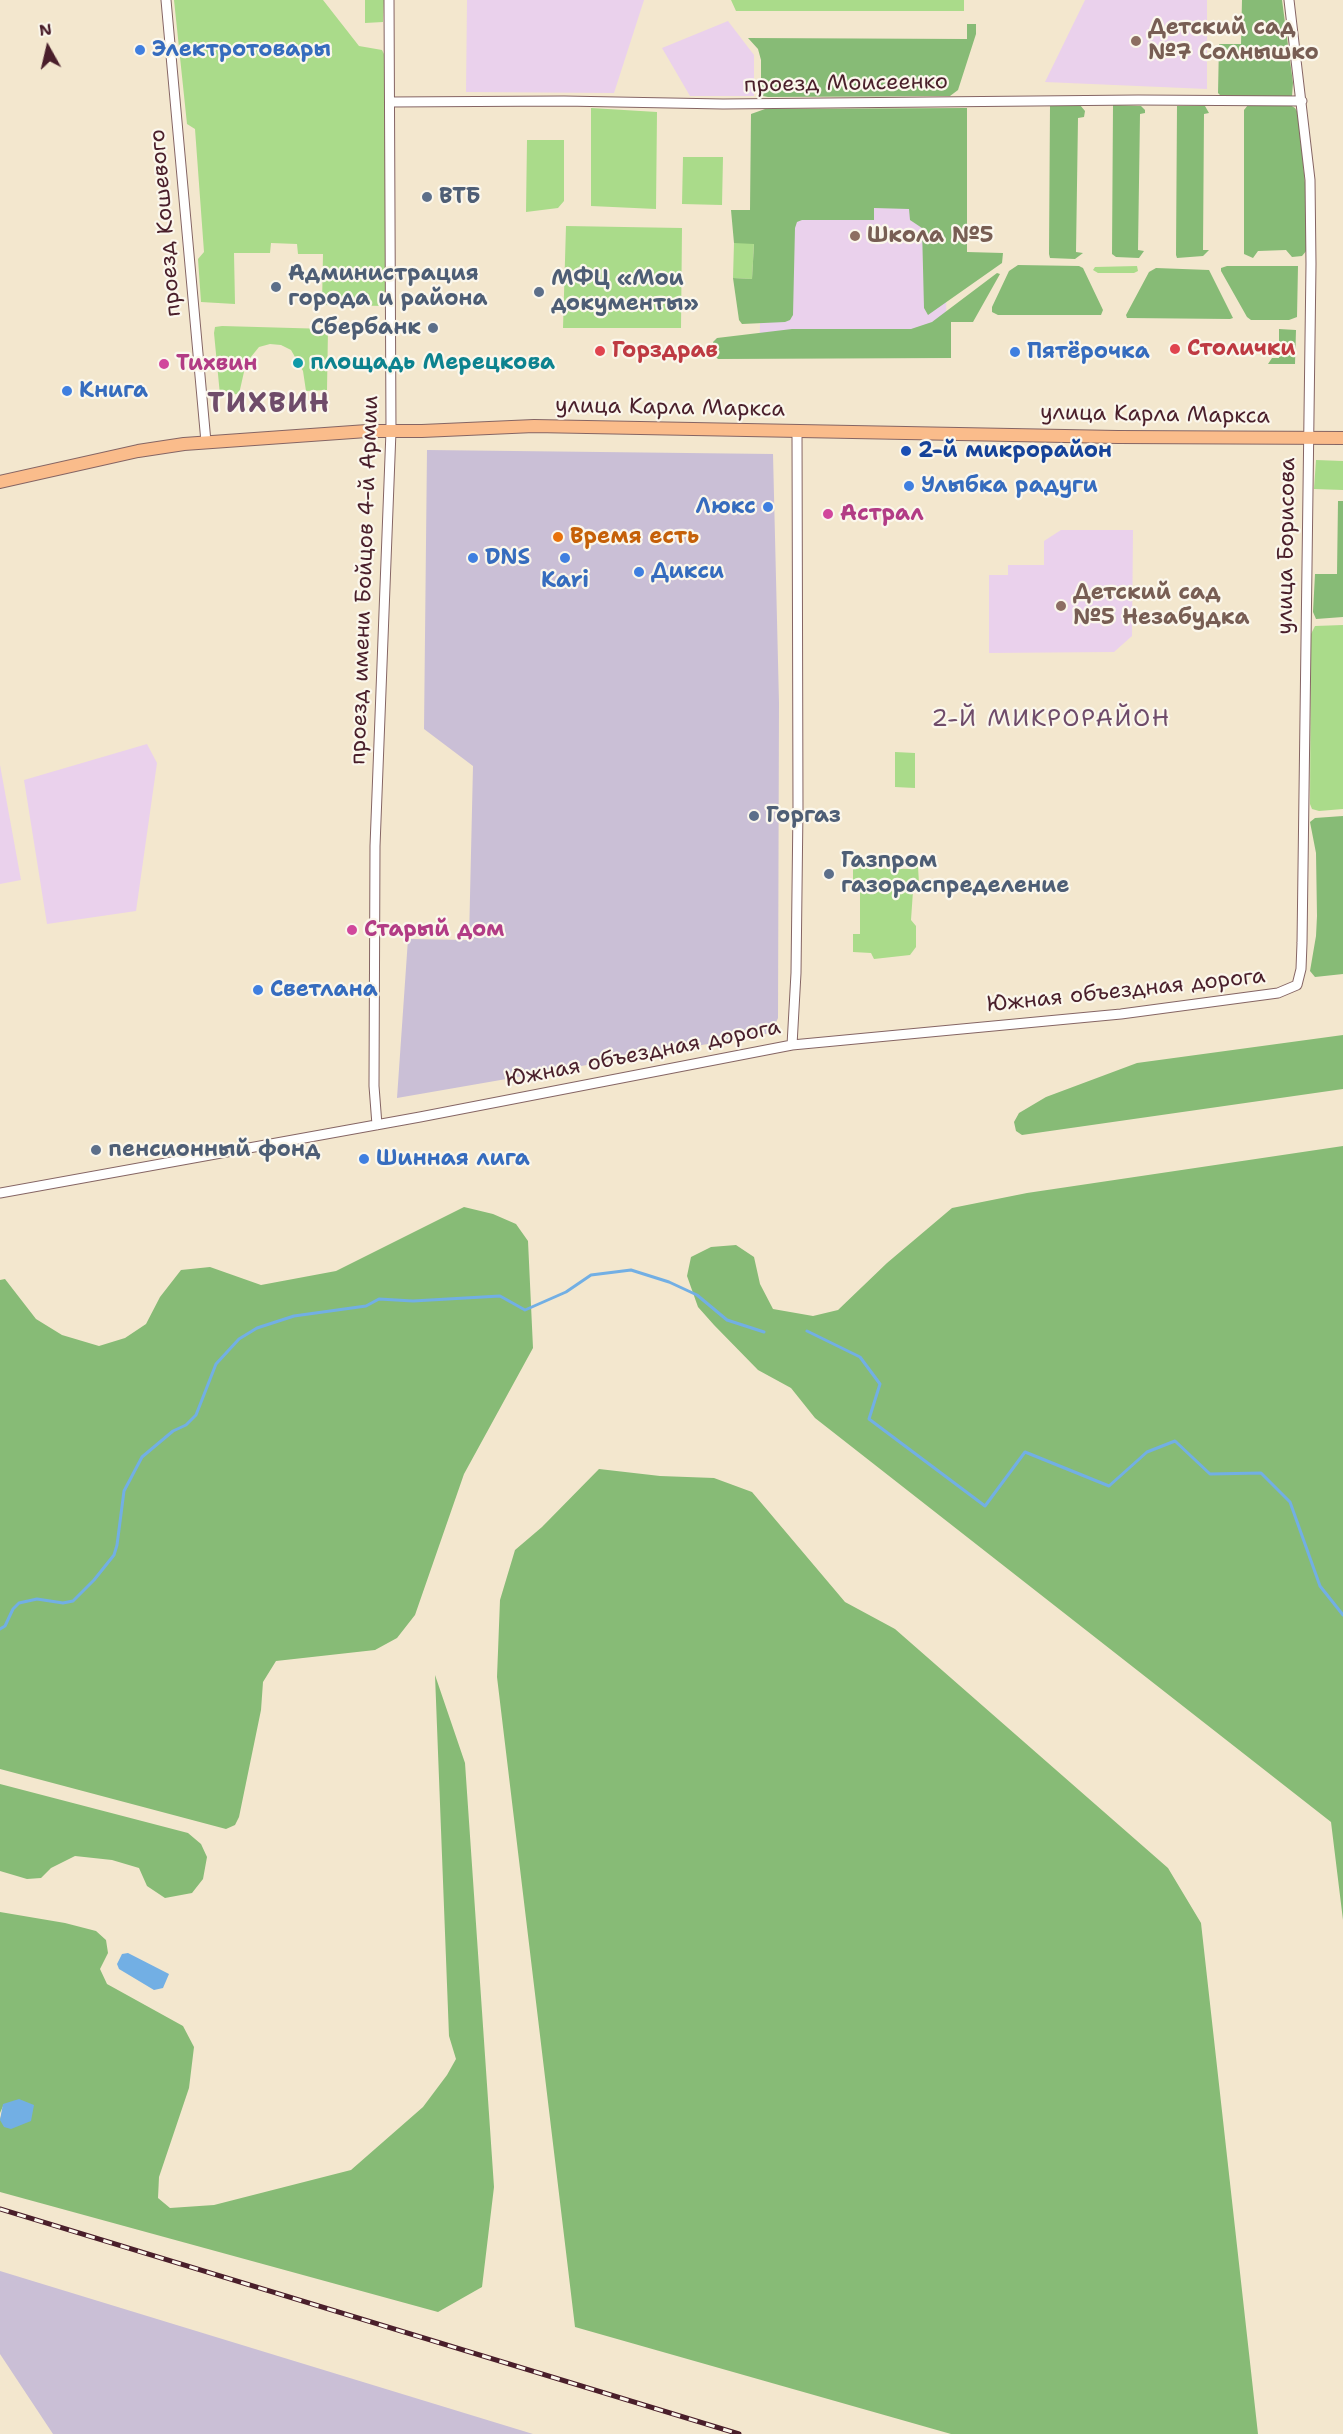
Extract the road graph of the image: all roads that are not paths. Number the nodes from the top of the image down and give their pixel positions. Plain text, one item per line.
1 (166, 0) edge
2 (389, 0) edge
3 (1289, 0) edge
4 (1302, 101) junction
5 (390, 102) junction
6 (391, 431) junction
7 (797, 432) junction
8 (1308, 438) junction
9 (1343, 438) edge
10 (206, 442) junction
11 (0, 482) edge
12 (1297, 985) joint
13 (792, 1045) junction
14 (377, 1125) junction
15 (0, 1193) edge

1 - 10 street, проезд Кошевого
2 - 5 street, проезд имени Бойцов 4-й Армии
3 - 4 street, улица Борисова
4 - 5 street, проезд Моисеенко
4 - 8 street, улица Борисова
5 - 6 street, проезд имени Бойцов 4-й Армии
6 - 7 main road, улица Карла Маркса
6 - 10 main road, улица Карла Маркса
6 - 14 street, проезд имени Бойцов 4-й Армии
7 - 8 main road, улица Карла Маркса
7 - 13 street
8 - 9 main road, улица Карла Маркса
8 - 12 street, улица Борисова
10 - 11 main road, улица Карла Маркса
12 - 13 street, Южная объездная дорога
13 - 14 street, Южная объездная дорога
14 - 15 street, Южная объездная дорога

